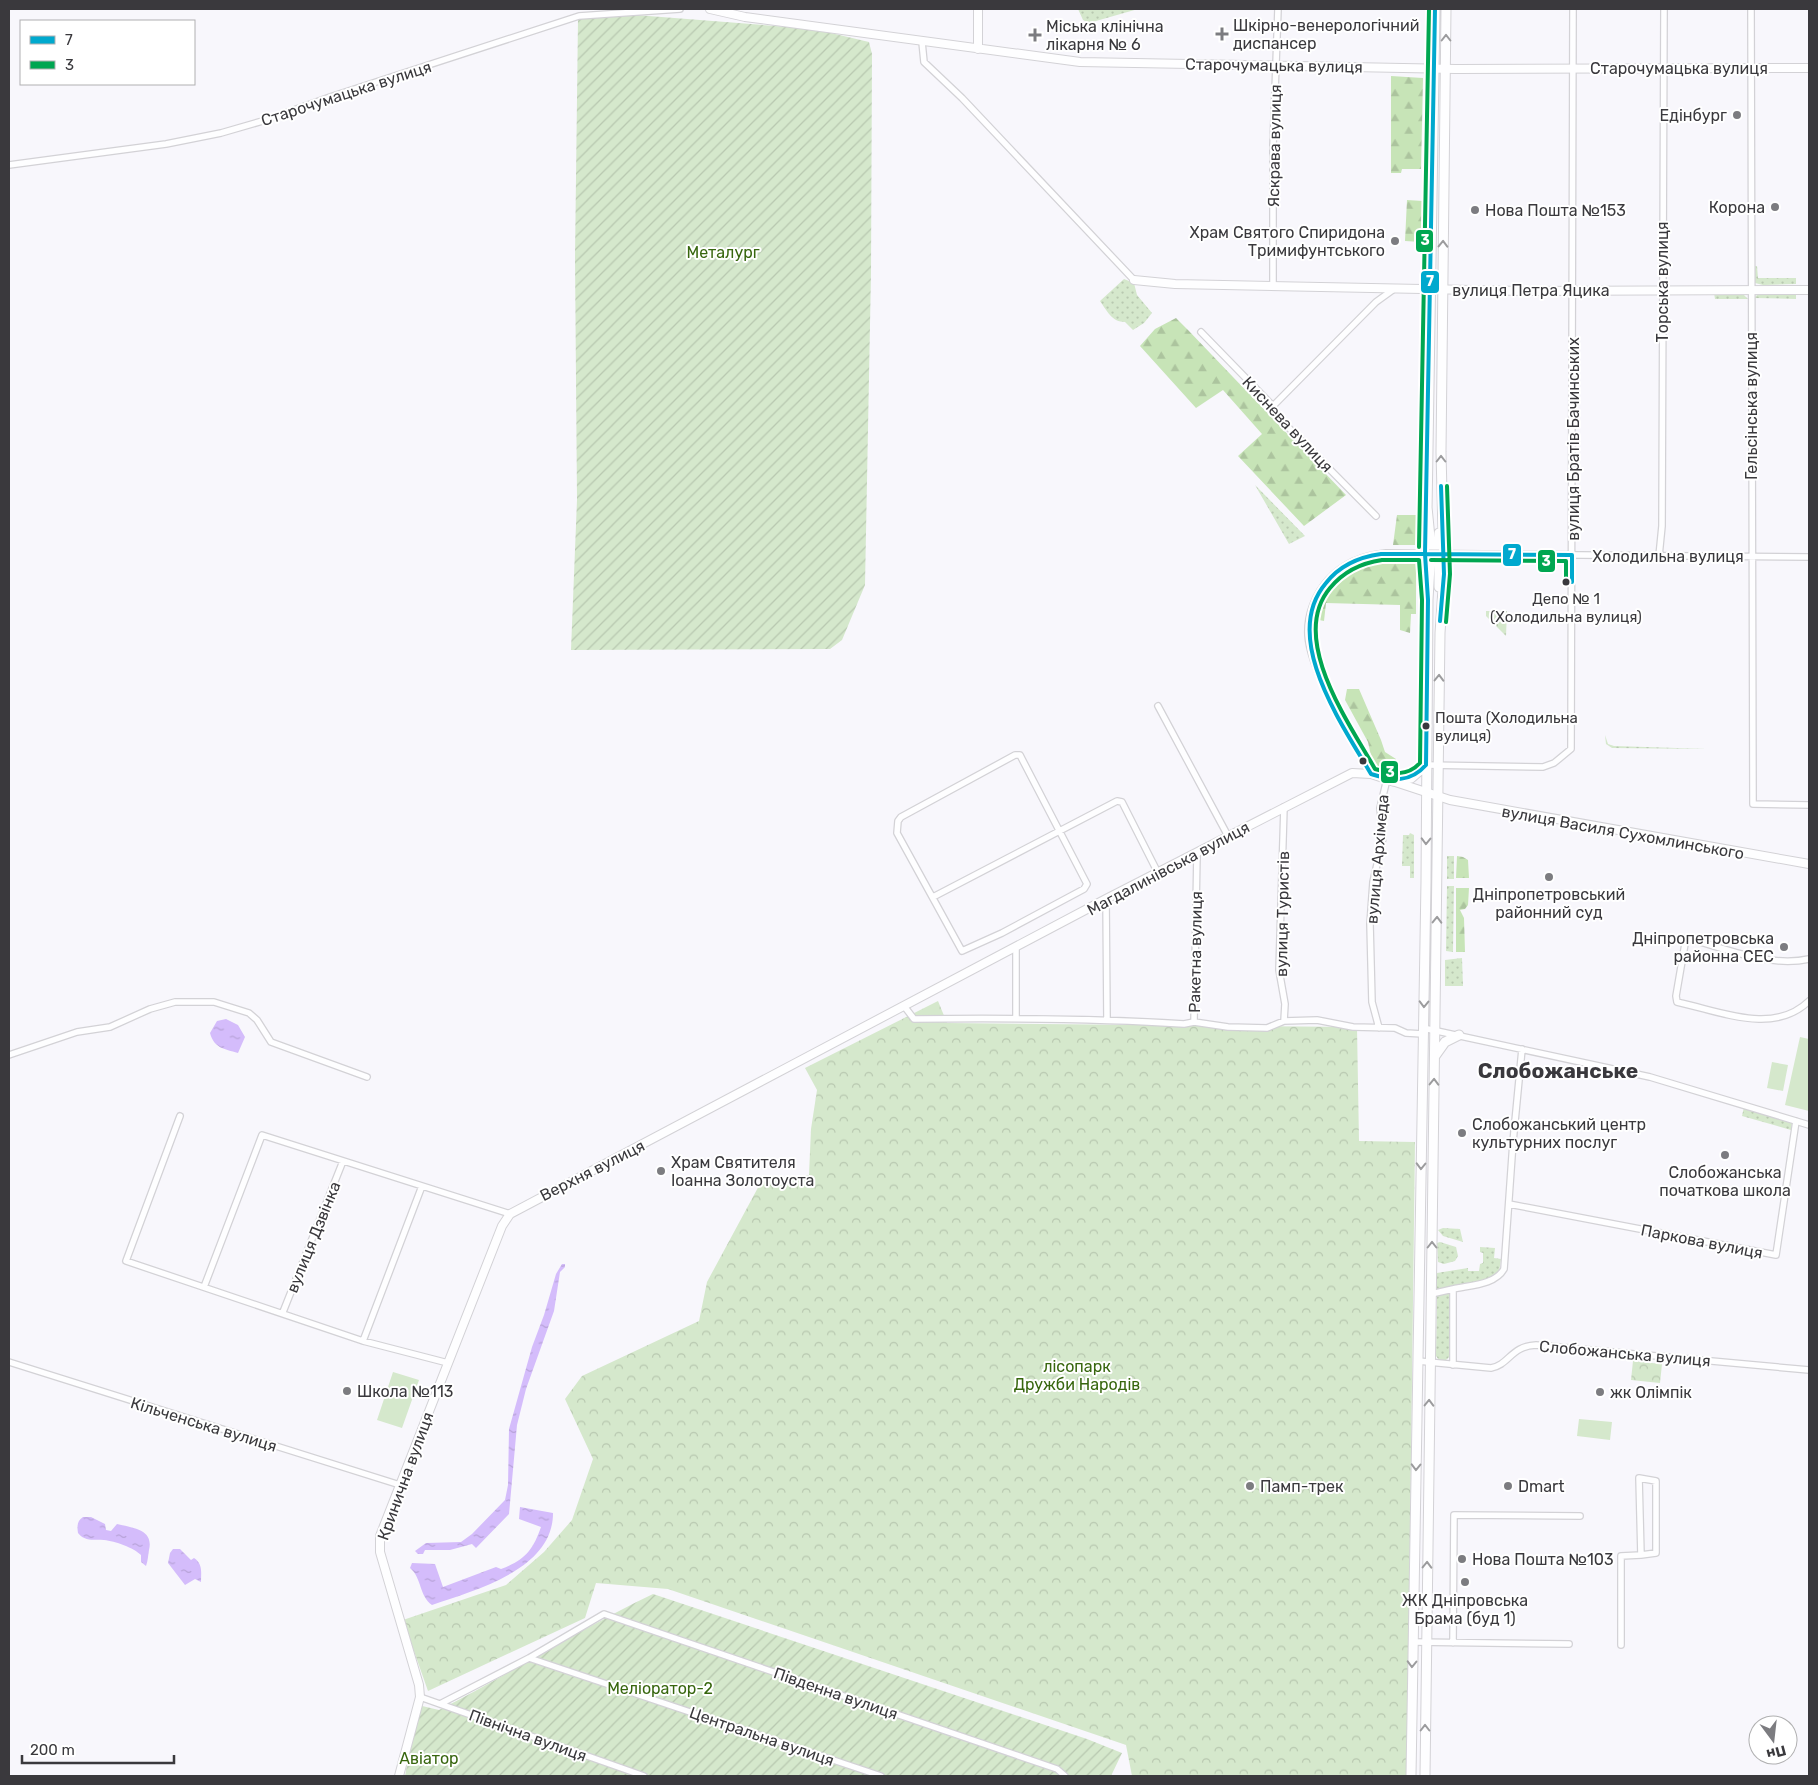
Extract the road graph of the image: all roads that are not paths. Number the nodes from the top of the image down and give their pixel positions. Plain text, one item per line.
1 (680, 9) edge
2 (711, 9) edge
3 (978, 9) edge
4 (1278, 9) edge
5 (1435, 9) edge
6 (1446, 9) edge
7 (1573, 9) edge
8 (1664, 9) edge
9 (1751, 9) edge
10 (922, 42) junction
11 (978, 49) junction
12 (1276, 66) junction
13 (1434, 68) junction
14 (1446, 68) junction
15 (1664, 68) junction
16 (1751, 68) junction
17 (1809, 68) edge
18 (1574, 69) junction
19 (9, 164) edge
20 (1134, 280) joint
21 (1273, 284) junction
22 (1396, 289) junction
23 (1431, 289) junction
24 (1442, 289) junction
25 (1750, 289) junction
26 (1573, 290) junction
27 (1661, 290) junction
28 (1809, 290) edge
29 (1201, 332) dead end
30 (1273, 406) junction
31 (1376, 516) dead end
32 (1572, 555) junction
33 (1659, 556) junction
34 (1751, 557) junction
35 (1809, 557) edge
36 (1158, 706) dead end
37 (1426, 765) junction
38 (1439, 765) junction
39 (1371, 774) junction
40 (1390, 780) junction
41 (1427, 792) junction
42 (1438, 797) junction
43 (1809, 805) edge
44 (1284, 806) junction
45 (1058, 832) junction
46 (1228, 836) junction
47 (1197, 853) junction
48 (1809, 864) edge
49 (1158, 873) junction
50 (933, 897) junction
51 (1106, 899) junction
52 (1016, 948) junction
53 (1809, 959) edge
54 (1809, 1001) edge
55 (904, 1006) junction
56 (1016, 1017) junction
57 (1107, 1018) junction
58 (1284, 1021) junction
59 (1194, 1022) junction
60 (1379, 1028) junction
61 (1435, 1030) junction
62 (1423, 1031) junction
63 (1459, 1035) junction
64 (1522, 1049) junction
65 (9, 1054) edge
66 (1434, 1056) junction
67 (367, 1077) dead end
68 (180, 1116) dead end
69 (1796, 1121) junction
70 (1809, 1125) edge
71 (343, 1162) junction
72 (422, 1186) junction
73 (1509, 1204) junction
74 (510, 1214) junction
75 (204, 1287) junction
76 (1454, 1289) junction
77 (1431, 1294) junction
78 (283, 1312) junction
79 (363, 1341) junction
80 (1418, 1361) junction
81 (9, 1362) edge
82 (1430, 1362) junction
83 (448, 1363) junction
84 (1453, 1365) junction
85 (1809, 1370) edge
86 (400, 1485) junction
87 (1580, 1516) dead end
88 (1641, 1555) junction
89 (1413, 1642) junction
90 (1426, 1642) junction
91 (1452, 1643) junction
92 (1569, 1644) dead end
93 (1620, 1645) dead end
94 (529, 1658) junction
95 (420, 1697) junction
96 (440, 1704) junction
97 (399, 1776) edge
98 (644, 1776) edge
99 (881, 1776) edge
100 (1065, 1776) edge
101 (1411, 1776) edge
102 (1425, 1776) edge

1 - 19 street, Старочумацька вулиця
2 - 10 street, Старочумацька вулиця
3 - 11 street
4 - 12 street, Яскрава вулиця
5 - 13 main road
14 -> 6 main road
7 - 18 street, вулиця Братів Бачинських
8 - 15 street, Торська вулиця
9 - 16 street, Гельсінська вулиця
10 - 11 street, Старочумацька вулиця
10 - 20 street
11 - 12 street, Старочумацька вулиця
12 - 13 street, Старочумацька вулиця
12 - 21 street, Яскрава вулиця
13 - 14 street, Старочумацька вулиця
13 - 23 main road
14 - 18 street, Старочумацька вулиця
24 -> 14 main road
15 - 16 street, Старочумацька вулиця
15 - 18 street, Старочумацька вулиця
15 - 27 street, Торська вулиця
16 - 17 street, Старочумацька вулиця
16 - 25 street, Гельсінська вулиця
18 - 26 street, вулиця Братів Бачинських
20 - 21 street, вулиця Петра Яцика
21 - 22 street, вулиця Петра Яцика
22 - 23 street, вулиця Петра Яцика
22 - 30 street
23 - 24 street, вулиця Петра Яцика
23 - 37 main road
24 - 26 street, вулиця Петра Яцика
38 -> 24 main road
25 - 27 street, вулиця Петра Яцика
25 - 28 street, вулиця Петра Яцика
25 - 34 street, Гельсінська вулиця
26 - 27 street, вулиця Петра Яцика
26 - 32 street, вулиця Братів Бачинських
27 - 33 street, Торська вулиця
29 - 30 street, Киснева вулиця
30 - 31 street, Киснева вулиця
32 - 33 street, Холодильна вулиця
32 - 38 street, вулиця Братів Бачинських
32 - 39 street, Холодильна вулиця, bridge
33 - 34 street, Холодильна вулиця
34 - 35 street, Холодильна вулиця
34 - 43 street, Гельсінська вулиця
36 - 46 street
37 - 38 street, вулиця Братів Бачинських
37 - 40 main road
37 - 41 main road
38 - 42 main road
39 - 40 street, Магдалинівська вулиця
39 - 44 street, Магдалинівська вулиця
40 - 41 street, Магдалинівська вулиця
40 - 60 street, вулиця Архімеда
41 - 42 street, Магдалинівська вулиця
41 -> 62 main road
42 - 48 street, вулиця Василя Сухомлинського
61 -> 42 main road
44 - 46 street, Магдалинівська вулиця
44 - 58 street, вулиця Туристів
45 - 49 street
45 - 50 street
45 - 50 street
45 - 50 street
46 - 47 street, Магдалинівська вулиця
47 - 49 street, Магдалинівська вулиця
47 - 59 street, Ракетна вулиця
49 - 51 street, Магдалинівська вулиця
51 - 52 street, Магдалинівська вулиця
51 - 57 street
52 - 55 street, Магдалинівська вулиця
52 - 56 street
53 - 54 street
55 - 56 street
55 - 74 street, Верхня вулиця
56 - 57 street
57 - 59 street
58 - 59 street
58 - 60 street
60 - 62 street
61 - 62 street
61 - 63 street
61 - 66 main road
62 -> 80 main road
63 - 64 street
63 - 66 main road
64 - 69 street
64 - 73 street
65 - 67 street
77 -> 66 main road
68 - 75 street
69 - 70 street
69 - 73 street, Паркова вулиця
71 - 72 street
71 - 75 street
71 - 78 street, вулиця Дзвінка
72 - 74 street
72 - 79 street
73 - 76 street
74 - 83 street, Кринична вулиця
75 - 78 street
76 - 77 street
76 - 84 street
77 - 82 main road
78 - 79 street
79 - 83 street
80 - 82 street, Слобожанська вулиця
80 -> 89 main road
81 - 86 street, Кільченська вулиця
82 - 84 street, Слобожанська вулиця
90 -> 82 main road
83 - 86 street, Кринична вулиця
84 - 85 street, Слобожанська вулиця
86 - 95 street, Кринична вулиця
87 - 91 street
88 - 88 street
88 - 93 street
89 - 90 street
89 -> 101 main road
90 - 91 street
102 -> 90 main road
91 - 92 street
94 - 96 street
94 - 99 street, Центральна вулиця
94 - 100 street, Південна вулиця
95 - 96 street, Північна вулиця
95 - 97 street, Кринична вулиця
96 - 98 street, Північна вулиця

